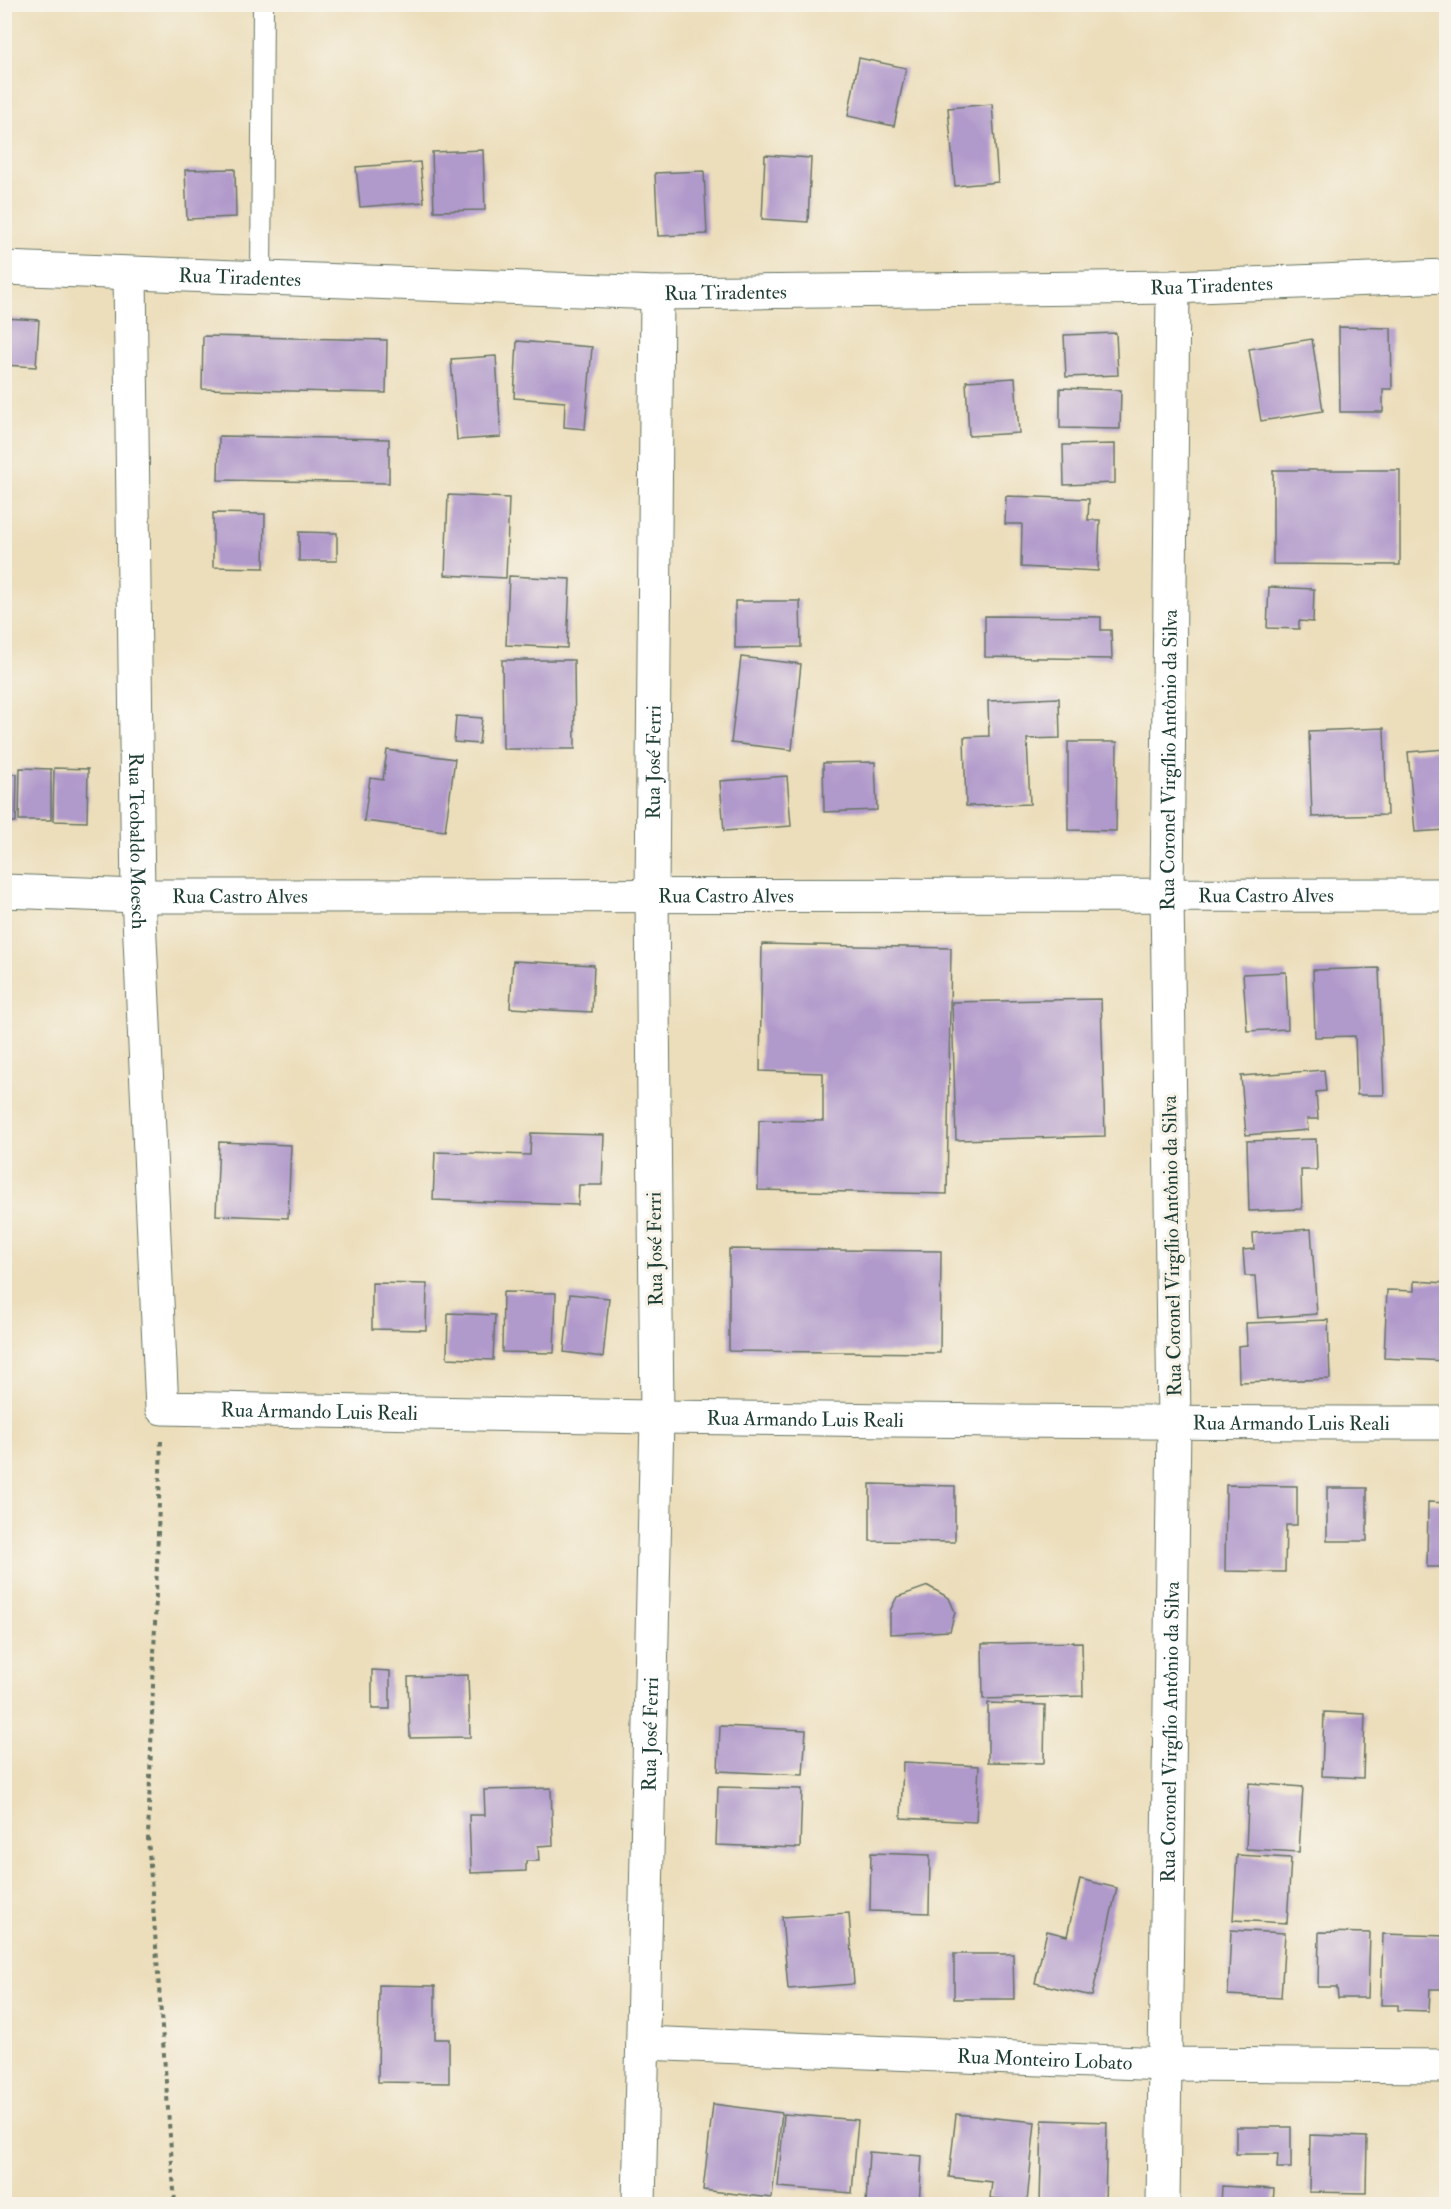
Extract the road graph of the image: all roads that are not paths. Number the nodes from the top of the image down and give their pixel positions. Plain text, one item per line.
1 (263, 4) edge
2 (4, 268) edge
3 (130, 274) junction
4 (1446, 276) edge
5 (261, 278) junction
6 (1173, 287) junction
7 (657, 293) junction
8 (4, 891) edge
9 (1446, 895) edge
10 (138, 896) junction
11 (652, 896) junction
12 (1167, 896) junction
13 (162, 1408) joint
14 (657, 1418) junction
15 (1174, 1423) junction
16 (1446, 1423) edge
17 (643, 2043) junction
18 (1165, 2064) junction
19 (1446, 2066) edge
20 (639, 2205) edge
21 (1163, 2205) edge

1 - 5 lane
2 - 3 street, Rua Tiradentes
3 - 5 street, Rua Tiradentes
3 - 10 street, Rua Teobaldo Moesch
4 - 6 street, Rua Tiradentes
5 - 7 street, Rua Tiradentes
6 - 7 street, Rua Tiradentes
6 - 12 street, Rua Coronel Virgílio Antônio da Silva
7 - 11 street, Rua José Ferri
8 - 10 street, Rua Castro Alves
9 - 12 street, Rua Castro Alves
10 - 11 street, Rua Castro Alves
10 - 13 street, Rua Teobaldo Moesch
11 - 12 street, Rua Castro Alves
11 - 14 street, Rua José Ferri
12 - 15 street, Rua Coronel Virgílio Antônio da Silva
13 - 14 street, Rua Armando Luis Reali
14 - 15 street, Rua Armando Luis Reali
14 - 17 street, Rua José Ferri
15 - 16 street, Rua Armando Luis Reali
15 - 18 street, Rua Coronel Virgílio Antônio da Silva
17 - 18 street, Rua Monteiro Lobato
17 - 20 street, Rua José Ferri
18 - 19 street, Rua Monteiro Lobato
18 - 21 street, Rua Coronel Virgílio Antônio da Silva

